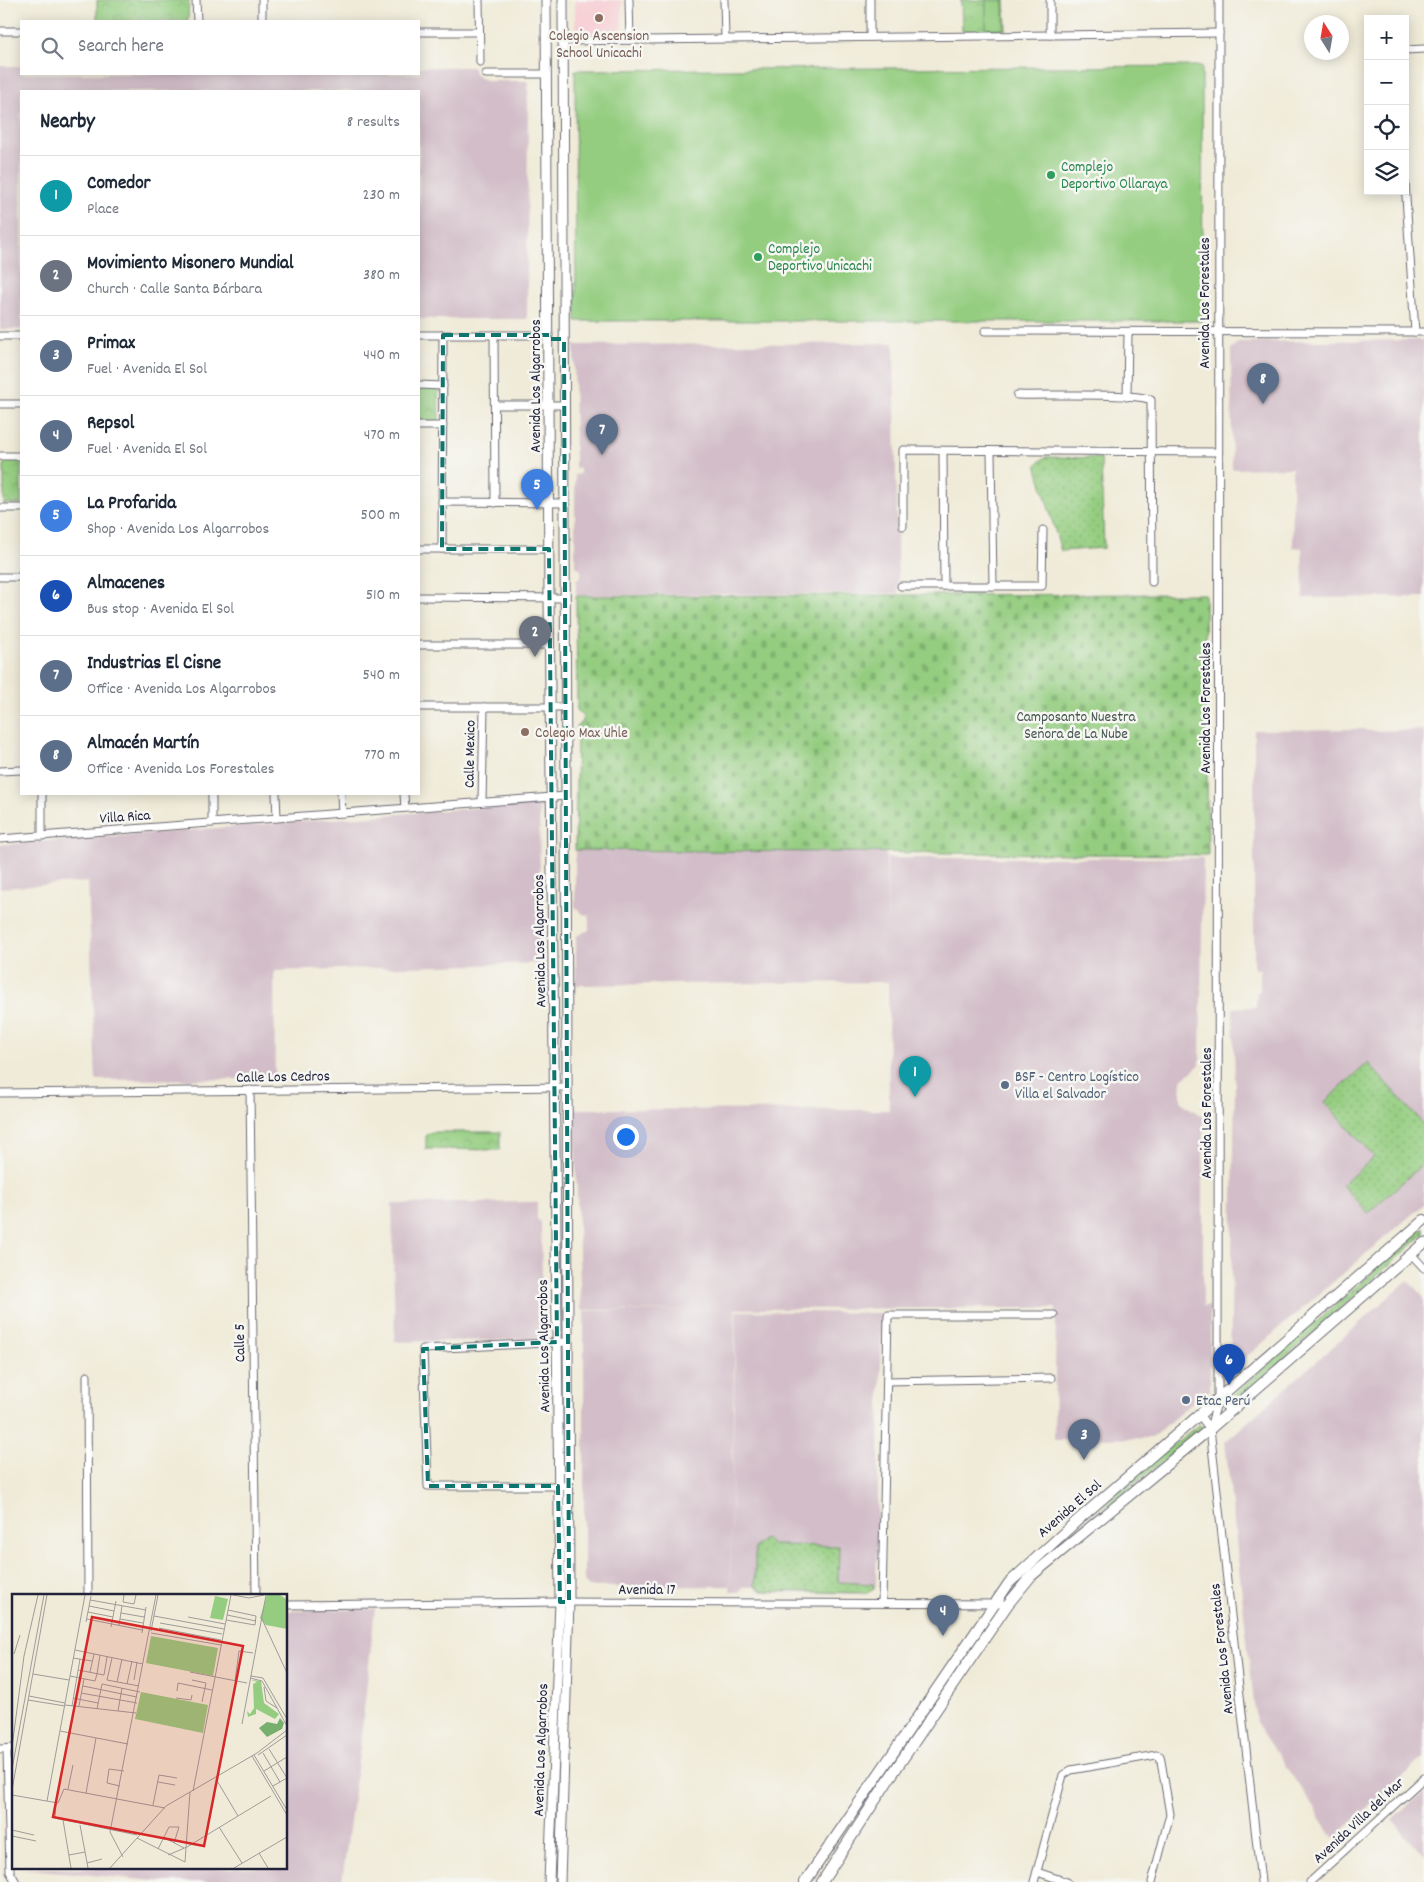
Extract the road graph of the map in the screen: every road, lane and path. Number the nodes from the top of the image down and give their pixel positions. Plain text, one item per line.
1 (196, 0) edge
2 (262, 0) edge
3 (479, 0) edge
4 (546, 0) edge
5 (563, 0) edge
6 (629, 0) edge
7 (724, 0) edge
8 (870, 0) edge
9 (1050, 0) edge
10 (1219, 0) edge
11 (197, 20) edge
12 (262, 20) edge
13 (0, 32) edge
14 (20, 32) edge
15 (420, 32) edge
16 (479, 32) junction
17 (1218, 33) junction
18 (1050, 35) junction
19 (870, 37) junction
20 (725, 39) junction
21 (630, 40) junction
22 (563, 41) junction
23 (1409, 50) edge
24 (1424, 50) edge
25 (480, 62) dead end
26 (486, 74) dead end
27 (547, 74) junction
28 (1406, 195) edge
29 (985, 332) dead end
30 (1128, 332) junction
31 (1218, 332) junction
32 (1415, 332) junction
33 (1424, 332) edge
34 (420, 335) edge
35 (444, 335) junction
36 (494, 335) junction
37 (549, 335) junction
38 (564, 335) junction
39 (0, 336) edge
40 (20, 336) edge
41 (420, 385) edge
42 (443, 386) junction
43 (1017, 396) dead end
44 (1127, 397) junction
45 (0, 404) edge
46 (20, 404) edge
47 (495, 405) junction
48 (549, 405) junction
49 (565, 405) junction
50 (420, 426) edge
51 (443, 426) junction
52 (943, 451) junction
53 (991, 451) junction
54 (1153, 452) junction
55 (1218, 452) junction
56 (0, 456) edge
57 (20, 456) edge
58 (442, 502) junction
59 (495, 503) junction
60 (549, 503) junction
61 (565, 504) junction
62 (0, 508) edge
63 (20, 508) edge
64 (903, 526) dead end
65 (1043, 530) dead end
66 (420, 549) edge
67 (442, 549) junction
68 (549, 549) junction
69 (0, 577) edge
70 (20, 577) edge
71 (1152, 582) dead end
72 (902, 586) dead end
73 (944, 586) junction
74 (992, 586) junction
75 (420, 597) edge
76 (549, 598) junction
77 (565, 598) junction
78 (420, 645) edge
79 (550, 645) junction
80 (550, 706) junction
81 (566, 706) junction
82 (420, 707) edge
83 (484, 707) junction
84 (20, 770) edge
85 (0, 771) edge
86 (42, 795) edge
87 (212, 795) edge
88 (276, 795) edge
89 (341, 795) edge
90 (404, 795) edge
91 (566, 796) junction
92 (551, 797) junction
93 (482, 802) junction
94 (404, 808) junction
95 (342, 813) junction
96 (277, 818) junction
97 (212, 823) junction
98 (42, 836) junction
99 (0, 839) edge
100 (567, 1086) junction
101 (554, 1087) junction
102 (250, 1090) junction
103 (0, 1093) edge
104 (1424, 1220) edge
105 (1424, 1243) edge
106 (1411, 1254) junction
107 (1424, 1268) edge
108 (1054, 1315) dead end
109 (557, 1342) junction
110 (568, 1342) junction
111 (87, 1376) dead end
112 (1051, 1378) dead end
113 (887, 1381) junction
114 (1218, 1400) junction
115 (1230, 1411) junction
116 (1200, 1416) junction
117 (1210, 1429) junction
118 (558, 1486) junction
119 (569, 1486) junction
120 (88, 1594) edge
121 (256, 1594) edge
122 (564, 1602) junction
123 (882, 1603) junction
124 (1008, 1604) junction
125 (288, 1605) edge
126 (993, 1605) junction
127 (7, 1749) edge
128 (1424, 1778) edge
129 (1037, 1872) junction
130 (16, 1882) edge
131 (549, 1882) edge
132 (560, 1882) edge
133 (805, 1882) edge
134 (822, 1882) edge
135 (1034, 1882) edge
136 (1067, 1882) edge
137 (1152, 1882) edge
138 (1261, 1882) edge
139 (1310, 1882) edge

1 - 11 street
2 - 12 street
3 - 16 street
4 - 27 street, Avenida Los Algarrobos
5 - 22 street, Avenida Los Algarrobos
6 - 21 street
7 - 20 street
8 - 19 street
9 - 18 street
10 - 17 street, Avenida Los Forestales
13 - 14 street
15 - 16 street
16 - 25 street
17 - 18 street
17 - 31 street, Avenida Los Forestales
18 - 19 street
19 - 20 street
20 - 21 street
21 - 22 street
22 - 38 street, Avenida Los Algarrobos
23 - 24 street
26 - 27 street
27 - 37 street, Avenida Los Algarrobos
28 - 32 street
29 - 30 street
30 - 31 street
30 - 44 street
31 - 32 street
31 - 55 street, Avenida Los Forestales
32 - 33 street
34 - 35 street
35 - 36 street
35 - 42 street
36 - 37 street
36 - 47 street
37 - 38 street
37 - 48 street, Avenida Los Algarrobos
38 - 49 street, Avenida Los Algarrobos
39 - 40 street
41 - 42 street
42 - 51 street
43 - 44 street
44 - 54 street
45 - 46 street
47 - 48 street
47 - 59 street
48 - 49 street
48 - 60 street, Avenida Los Algarrobos
49 - 61 street, Avenida Los Algarrobos
50 - 51 street
51 - 58 street
52 - 53 street
52 - 64 street
52 - 73 street
53 - 54 street
53 - 74 street
54 - 55 street
54 - 71 street
55 - 114 street, Avenida Los Forestales
56 - 57 street
58 - 59 street
58 - 67 street
59 - 60 street
60 - 61 street
60 - 68 street, Avenida Los Algarrobos
61 - 77 street, Avenida Los Algarrobos
62 - 63 street
65 - 74 street
66 - 67 street
67 - 68 street
68 - 76 street, Avenida Los Algarrobos
69 - 70 street
72 - 73 street
73 - 74 street
75 - 76 street
76 - 77 street
76 - 79 street, Avenida Los Algarrobos
77 - 81 street, Avenida Los Algarrobos
78 - 79 street
79 - 80 street, Avenida Los Algarrobos
80 - 81 street
80 - 83 street
80 - 92 street, Avenida Los Algarrobos
81 - 91 street, Avenida Los Algarrobos
82 - 83 street
83 - 93 street, Calle Mexico
84 - 85 street
86 - 98 street
87 - 97 street
88 - 96 street
89 - 95 street
90 - 94 street
91 - 92 street, Villa Rica
91 - 100 street, Avenida Los Algarrobos
92 - 93 street, Villa Rica
92 - 101 street, Avenida Los Algarrobos
93 - 94 street, Villa Rica
94 - 95 street, Villa Rica
95 - 96 street, Villa Rica
96 - 97 street, Villa Rica
97 - 98 street, Villa Rica
98 - 99 street, Villa Rica
100 - 101 street, Calle Los Cedros
100 - 110 street, Avenida Los Algarrobos
101 - 102 street, Calle Los Cedros
101 - 109 street, Avenida Los Algarrobos
102 - 103 street, Calle Los Cedros
102 - 121 street, Calle 5
104 - 114 main road, Avenida El Sol
105 - 106 main road, Avenida El Sol
106 - 107 street
106 - 115 main road, Avenida El Sol
108 - 113 street
109 - 110 street
109 - 118 street, Avenida Los Algarrobos
109 - 118 street
110 - 119 street, Avenida Los Algarrobos
111 - 120 street
112 - 113 street
113 - 123 street
114 - 115 street
114 - 116 main road, Avenida El Sol
114 - 117 street, Avenida Los Forestales
115 - 117 main road, Avenida El Sol
116 - 117 street
116 - 126 main road, Avenida El Sol
117 - 124 main road, Avenida El Sol
117 - 138 street, Avenida Los Forestales
118 - 119 street
118 - 122 street, Avenida Los Algarrobos
119 - 122 street, Avenida Los Algarrobos
122 - 123 street, Avenida 17
122 - 125 street, Avenida 17
122 - 131 street, Avenida Los Algarrobos
122 - 132 street, Avenida Los Algarrobos
123 - 126 street, Avenida 17
124 - 126 street, Avenida 17
124 - 134 main road, Avenida El Sol
126 - 133 main road, Avenida El Sol
127 - 130 street
128 - 139 street, Avenida Villa del Mar
129 - 135 street
129 - 136 street
129 - 137 street

